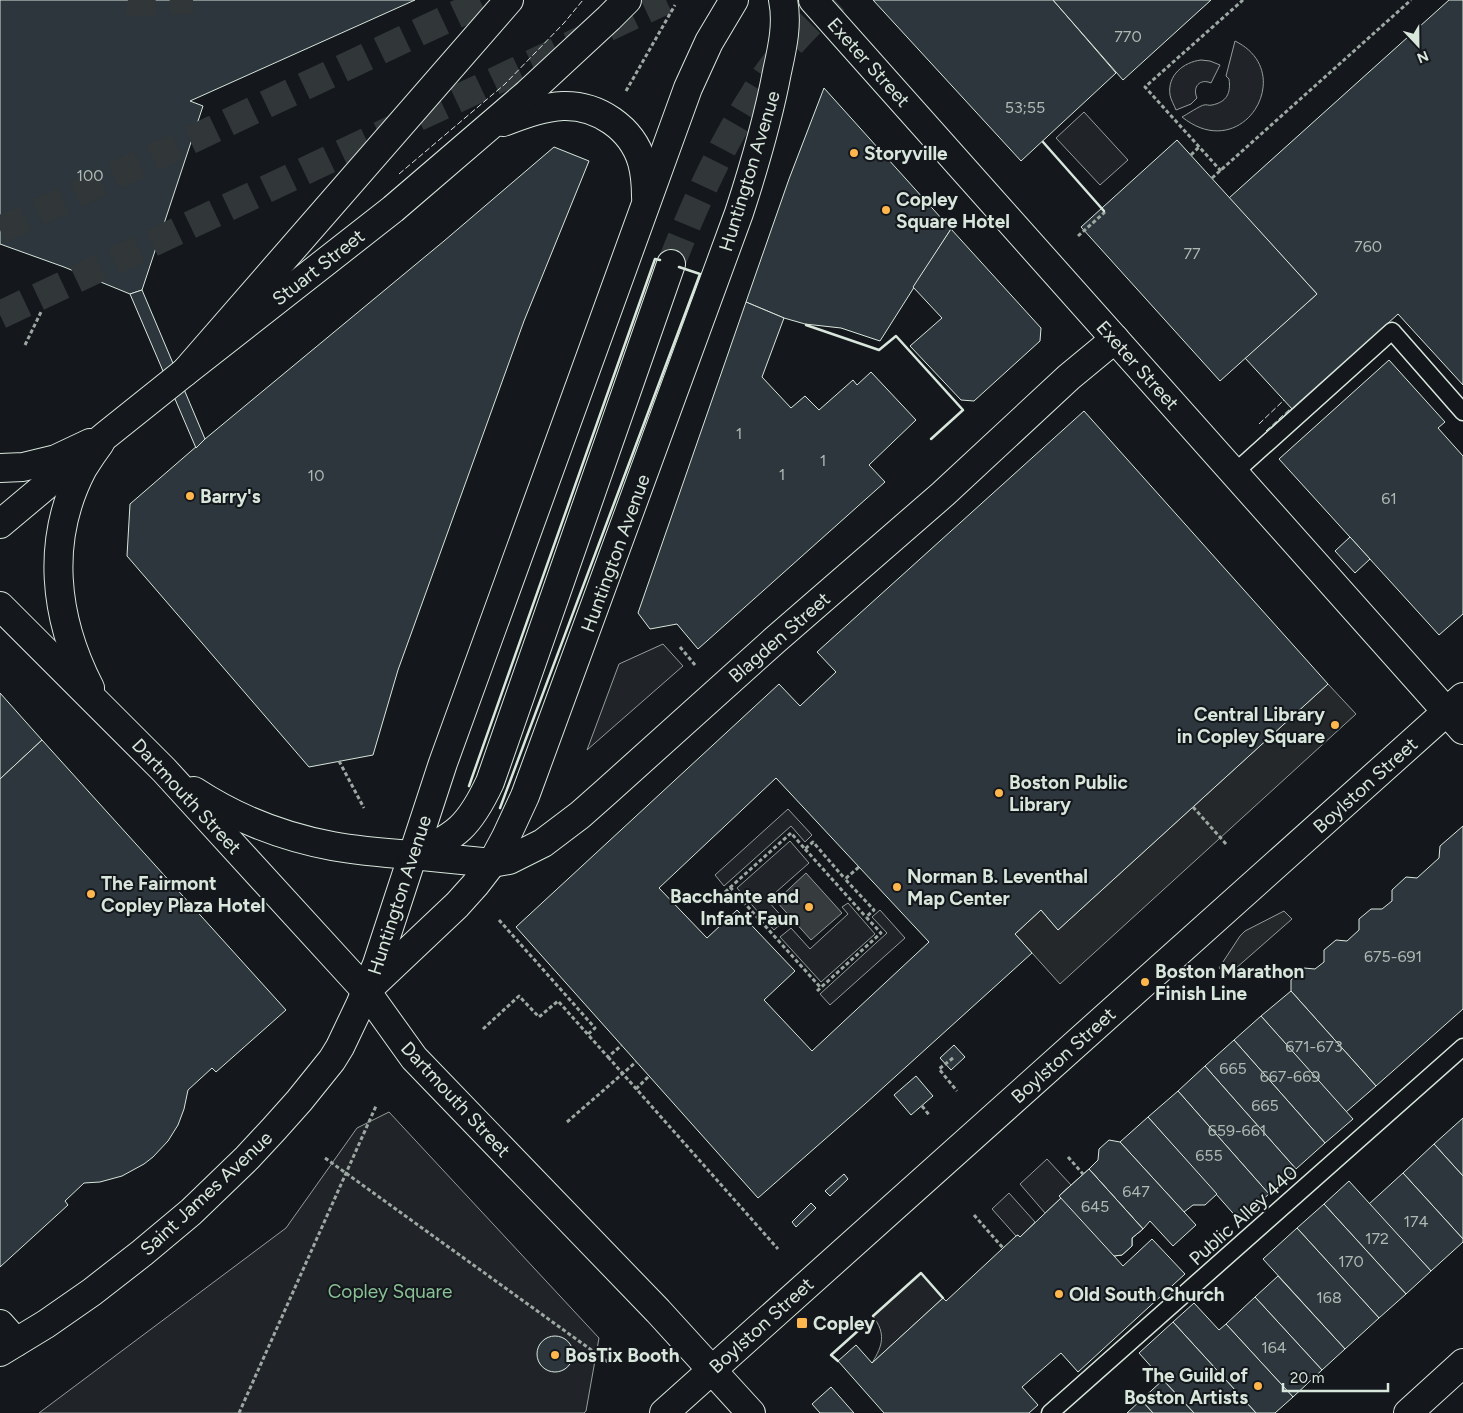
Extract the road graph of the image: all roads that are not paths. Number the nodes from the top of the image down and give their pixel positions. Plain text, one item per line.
1 (509, 0) edge
2 (627, 0) edge
3 (734, 0) edge
4 (783, 0) edge
5 (814, 0) edge
6 (486, 130) junction
7 (646, 202) junction
8 (671, 264) tunnel mouth
9 (1115, 338) junction
10 (185, 372) junction
11 (1463, 412) edge
12 (105, 436) junction
13 (0, 468) edge
14 (1234, 473) junction
15 (0, 524) edge
16 (0, 606) edge
17 (98, 704) junction
18 (1458, 713) edge
19 (164, 770) junction
20 (412, 855) junction
21 (492, 863) junction
22 (366, 991) junction
23 (1463, 1047) edge
24 (5, 1339) edge
25 (1463, 1363) edge
26 (712, 1370) junction
27 (664, 1413) edge
28 (751, 1413) edge
29 (1050, 1413) edge
30 (1408, 1413) edge

1 - 10 main road
2 - 6 main road, Stuart Street
3 - 7 main road, Huntington Avenue
4 - 21 main road, Huntington Avenue
5 - 9 main road, Exeter Street
6 - 7 main road
6 - 10 main road, Stuart Street
7 - 20 main road, Huntington Avenue
8 - 20 main road
9 - 14 main road, Exeter Street
9 - 21 main road, Blagden Street
10 - 12 main road, Stuart Street
11 - 14 lane
12 - 13 main road
12 - 15 main road, Stuart Street
12 - 17 main road
14 - 18 main road, Exeter Street
16 - 17 main road, Dartmouth Street
17 - 19 main road, Dartmouth Street
18 - 26 main road, Boylston Street
19 - 20 main road, Blagden Street
19 - 22 main road, Dartmouth Street
20 - 21 main road, Blagden Street
20 - 22 main road, Huntington Avenue
21 - 22 main road, Huntington Avenue
22 - 24 main road, Saint James Avenue
22 - 26 main road, Dartmouth Street
23 - 29 lane, Public Alley 440
25 - 30 main road
26 - 27 main road, Boylston Street
26 - 28 main road, Dartmouth Street

